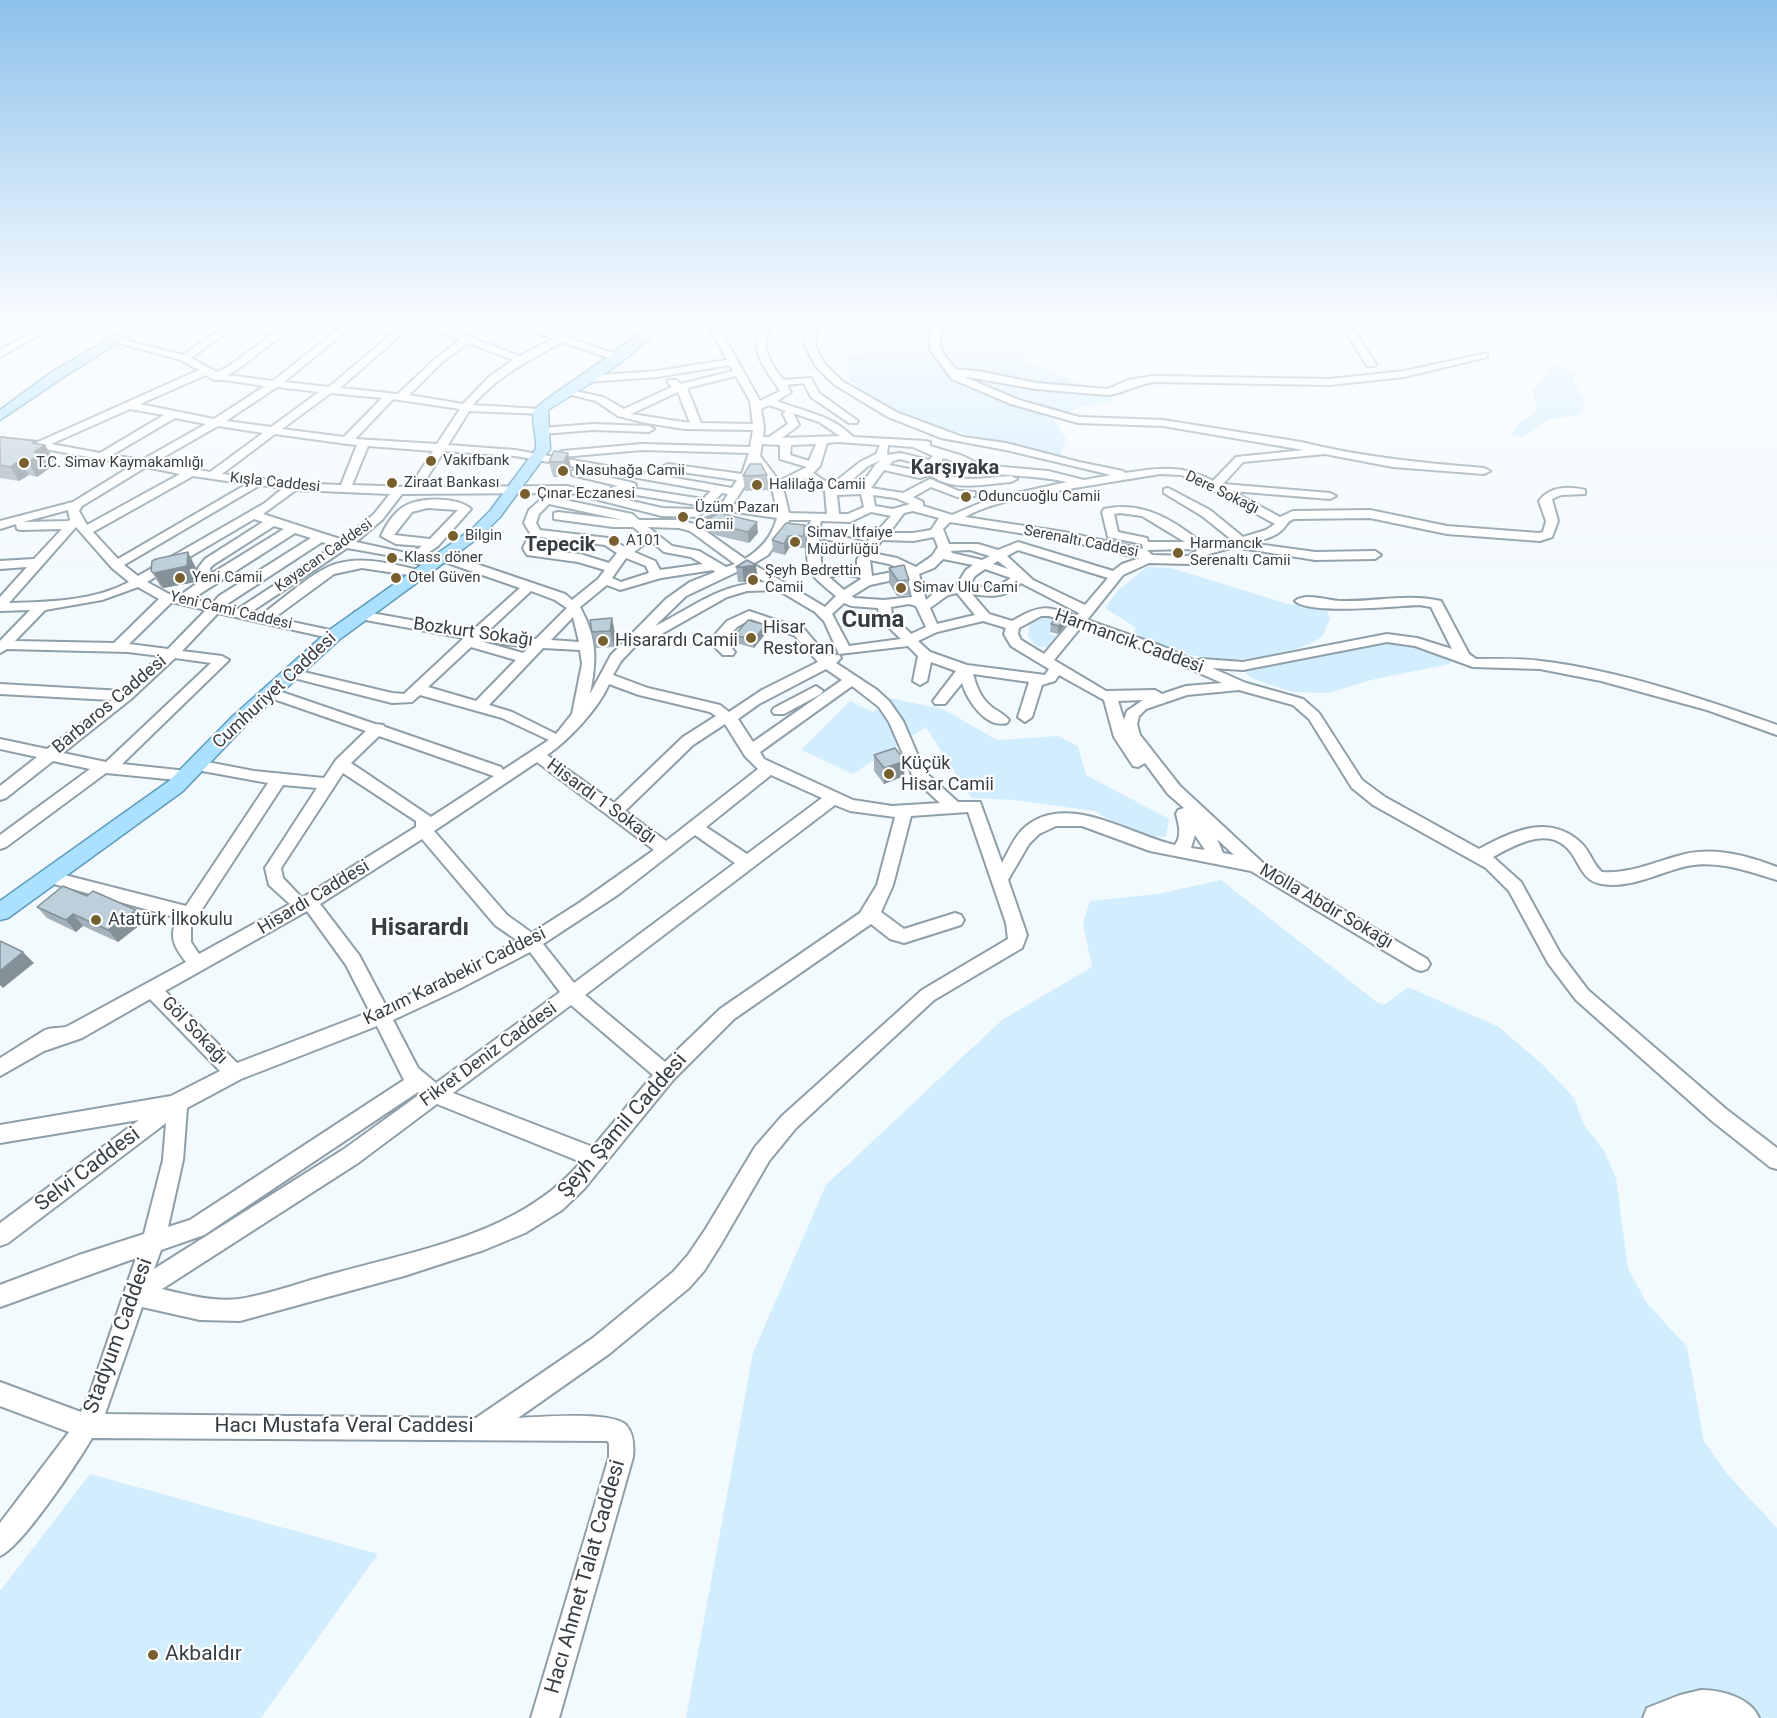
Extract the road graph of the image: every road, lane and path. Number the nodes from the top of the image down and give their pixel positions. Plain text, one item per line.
1 (13, 406) edge
2 (125, 406) edge
3 (134, 406) edge
4 (155, 406) edge
5 (242, 406) edge
6 (308, 406) edge
7 (385, 406) edge
8 (467, 406) joint
9 (546, 406) edge
10 (610, 406) edge
11 (638, 406) edge
12 (690, 406) edge
13 (779, 406) edge
14 (798, 406) edge
15 (830, 406) edge
16 (869, 406) edge
17 (878, 406) edge
18 (1029, 406) edge
19 (758, 407) edge
20 (150, 409) junction
21 (541, 410) junction
22 (790, 412) junction
23 (174, 414) junction
24 (622, 414) junction
25 (0, 416) edge
26 (765, 420) junction
27 (853, 421) junction
28 (216, 423) junction
29 (653, 425) junction
30 (697, 426) junction
31 (834, 427) junction
32 (0, 429) edge
33 (542, 431) junction
34 (273, 432) junction
35 (911, 432) dead end
36 (823, 439) junction
37 (849, 439) junction
38 (962, 440) junction
39 (0, 441) edge
40 (347, 441) junction
41 (771, 441) junction
42 (786, 442) junction
43 (364, 443) junction
44 (885, 443) junction
45 (911, 444) junction
46 (39, 445) junction
47 (440, 447) junction
48 (642, 447) junction
49 (682, 447) junction
50 (756, 449) junction
51 (1318, 451) junction
52 (102, 456) junction
53 (538, 457) junction
54 (883, 460) junction
55 (147, 464) junction
56 (668, 467) junction
57 (610, 469) junction
58 (810, 470) junction
59 (935, 470) junction
60 (1484, 471) dead end
61 (192, 472) junction
62 (633, 473) junction
63 (1138, 474) junction
64 (212, 476) junction
65 (657, 478) junction
66 (744, 478) junction
67 (570, 479) junction
68 (677, 481) junction
69 (258, 482) junction
70 (1084, 483) junction
71 (697, 485) junction
72 (293, 486) junction
73 (594, 486) junction
74 (777, 486) junction
75 (1214, 486) junction
76 (345, 489) junction
77 (719, 489) junction
78 (513, 490) junction
79 (866, 490) junction
80 (1168, 490) dead end
81 (406, 491) junction
82 (616, 491) junction
83 (831, 491) junction
84 (966, 491) junction
85 (644, 492) junction
86 (735, 492) junction
87 (1581, 492) dead end
88 (910, 494) junction
89 (663, 495) junction
90 (1330, 496) dead end
91 (684, 499) junction
92 (548, 500) junction
93 (76, 504) junction
94 (629, 504) junction
95 (706, 504) junction
96 (920, 504) junction
97 (983, 506) junction
98 (725, 507) junction
99 (649, 508) junction
100 (870, 508) junction
101 (674, 511) junction
102 (899, 512) junction
103 (253, 515) junction
104 (558, 516) dead end
105 (856, 516) junction
106 (818, 517) junction
107 (833, 517) junction
108 (950, 518) junction
109 (74, 522) junction
110 (272, 522) junction
111 (603, 522) junction
112 (782, 522) junction
113 (636, 523) junction
114 (1281, 523) junction
115 (665, 524) junction
116 (0, 525) edge
117 (694, 528) junction
118 (293, 529) junction
119 (86, 531) junction
120 (813, 531) junction
121 (536, 533) junction
122 (937, 533) junction
123 (650, 534) junction
124 (878, 536) junction
125 (319, 538) junction
126 (576, 538) junction
127 (848, 540) junction
128 (1235, 542) junction
129 (345, 545) junction
130 (360, 546) junction
131 (943, 548) junction
132 (1201, 548) junction
133 (867, 552) junction
134 (625, 553) junction
135 (1146, 553) junction
136 (998, 555) junction
137 (1375, 555) dead end
138 (428, 559) junction
139 (37, 563) junction
140 (983, 564) junction
141 (0, 565) edge
142 (116, 565) junction
143 (354, 565) junction
144 (745, 565) junction
145 (614, 568) junction
146 (720, 570) junction
147 (678, 571) junction
148 (912, 572) junction
149 (656, 575) junction
150 (818, 576) junction
151 (1116, 576) junction
152 (866, 577) junction
153 (1019, 577) junction
154 (295, 578) junction
155 (605, 580) junction
156 (138, 583) junction
157 (206, 583) junction
158 (312, 584) junction
159 (780, 586) junction
160 (528, 587) junction
161 (961, 589) junction
162 (682, 592) junction
163 (844, 597) junction
164 (175, 600) junction
165 (1302, 601) dead end
166 (884, 604) junction
167 (923, 604) junction
168 (0, 606) edge
169 (41, 607) junction
170 (573, 607) junction
171 (213, 608) junction
172 (241, 613) junction
173 (825, 614) junction
174 (360, 615) junction
175 (984, 617) junction
176 (1084, 617) junction
177 (265, 618) junction
178 (1013, 626) junction
179 (933, 629) junction
180 (334, 635) junction
181 (473, 638) junction
182 (909, 641) junction
183 (540, 643) junction
184 (1, 646) edge
185 (587, 646) junction
186 (117, 648) junction
187 (844, 651) junction
188 (728, 652) dead end
189 (172, 653) junction
190 (619, 654) junction
191 (925, 655) junction
192 (1463, 657) junction
193 (526, 658) junction
194 (1186, 661) junction
195 (826, 663) junction
196 (1052, 664) junction
197 (965, 669) junction
198 (291, 673) junction
199 (605, 677) junction
200 (802, 678) junction
201 (850, 681) junction
202 (920, 681) dead end
203 (1036, 681) junction
204 (1241, 686) junction
205 (0, 689) edge
206 (417, 689) junction
207 (270, 693) junction
208 (820, 694) junction
209 (1174, 694) junction
210 (126, 696) junction
211 (1110, 697) junction
212 (940, 701) dead end
213 (480, 706) junction
214 (779, 711) dead end
215 (579, 715) junction
216 (1026, 717) dead end
217 (724, 719) junction
218 (1002, 720) dead end
219 (378, 728) junction
220 (567, 728) junction
221 (1777, 730) edge
222 (549, 735) junction
223 (0, 744) edge
224 (51, 754) junction
225 (537, 755) junction
226 (759, 761) junction
227 (340, 764) junction
228 (106, 768) junction
229 (192, 771) junction
230 (496, 771) junction
231 (279, 779) junction
232 (327, 784) junction
233 (0, 794) edge
234 (832, 799) junction
235 (965, 807) junction
236 (614, 812) junction
237 (904, 812) junction
238 (1184, 813) junction
239 (424, 824) junction
240 (695, 827) junction
241 (0, 843) edge
242 (665, 849) junction
243 (1179, 851) junction
244 (1216, 856) junction
245 (1479, 857) junction
246 (747, 863) junction
247 (1257, 867) junction
248 (1777, 874) edge
249 (49, 877) junction
250 (1000, 879) junction
251 (302, 901) junction
252 (0, 912) edge
253 (870, 913) junction
254 (190, 914) junction
255 (955, 920) dead end
256 (532, 942) junction
257 (192, 957) junction
258 (1421, 964) dead end
259 (153, 990) junction
260 (572, 994) junction
261 (383, 1016) junction
262 (44, 1043) junction
263 (0, 1068) edge
264 (234, 1073) junction
265 (666, 1074) junction
266 (419, 1082) junction
267 (436, 1095) junction
268 (177, 1103) junction
269 (0, 1134) edge
270 (596, 1158) junction
271 (1777, 1160) edge
272 (0, 1236) edge
273 (151, 1244) junction
274 (135, 1294) junction
275 (0, 1296) edge
276 (0, 1394) edge
277 (86, 1426) junction
278 (478, 1430) junction
279 (0, 1543) edge
280 (545, 1718) edge
281 (1657, 1718) edge
282 (1744, 1718) edge

1 - 25 main road
2 - 46 street
3 - 20 street
4 - 20 street
5 - 28 street
6 - 34 street
7 - 40 street
8 - 21 street
8 - 47 street, Kayacan Caddesi
9 - 21 main road
10 - 24 street
11 - 24 street
12 - 30 street
13 - 22 street
14 - 22 street
15 - 27 street
16 - 27 street
17 - 38 street
18 - 51 street
19 - 26 street
20 - 23 street
21 - 33 main road
22 - 26 street
22 - 31 street
22 - 41 street
23 - 28 street
23 - 52 street
24 - 29 street
26 - 30 street
26 - 50 street
27 - 31 street
28 - 34 street
28 - 55 street
29 - 30 street
29 - 33 street
29 - 48 street
31 - 37 street
32 - 46 street, Kışla Caddesi
33 - 53 main road
34 - 40 street
34 - 64 street
35 - 45 street
36 - 37 street
36 - 42 street
36 - 58 street
37 - 44 street
38 - 45 street
38 - 63 street
39 - 46 street, Kışla Caddesi
40 - 43 street
41 - 42 street
41 - 50 street
42 - 58 street
43 - 47 street
43 - 76 street
44 - 45 street
44 - 54 street
45 - 59 street, Dere Sokağı
46 - 52 street, Kışla Caddesi
47 - 53 street
47 - 81 street, Kayacan Caddesi
48 - 49 street
48 - 53 street
49 - 50 street
49 - 56 street
50 - 66 street
50 - 74 street
51 - 60 street
51 - 75 street
52 - 55 street, Kışla Caddesi
53 - 67 street
53 - 78 main road, Cumhuriyet Caddesi
54 - 59 street
54 - 79 street
54 - 83 street
55 - 61 street, Kışla Caddesi
55 - 93 street
56 - 65 street
56 - 66 street
57 - 62 street
57 - 67 street
57 - 73 street
58 - 74 street
58 - 83 street
59 - 70 street, Dere Sokağı
59 - 84 street
59 - 88 street
61 - 64 street, Kışla Caddesi
61 - 119 street
62 - 65 street
62 - 82 street
63 - 70 street, Dere Sokağı
63 - 75 street, Dere Sokağı
64 - 69 street, Kışla Caddesi
65 - 68 street
65 - 85 street
66 - 86 street
67 - 73 street
67 - 73 street
67 - 78 street, Kışla Caddesi
67 - 92 street
68 - 71 street
68 - 89 street
69 - 72 street, Kışla Caddesi
69 - 142 street
70 - 84 street
70 - 97 street
71 - 77 street
71 - 91 street
72 - 76 street, Kışla Caddesi
72 - 103 street
73 - 82 street
73 - 82 street
74 - 112 street
75 - 90 street
75 - 114 street, Dere Sokağı
76 - 81 street, Kışla Caddesi
77 - 86 street
77 - 95 street
78 - 81 street, Kışla Caddesi
78 - 138 main road, Cumhuriyet Caddesi
79 - 83 street
79 - 88 street
79 - 100 street
80 - 128 street
81 - 129 street, Kayacan Caddesi
82 - 85 street
82 - 94 street
83 - 107 street
84 - 88 street
84 - 97 street
85 - 89 street
85 - 94 street
86 - 98 street
87 - 114 street
88 - 96 street, Serenaltı Caddesi
89 - 91 street
89 - 99 street
91 - 95 street
91 - 101 street
92 - 113 street
92 - 121 street
93 - 109 street
93 - 116 street
94 - 99 street
95 - 98 street
95 - 101 street
96 - 102 street
96 - 108 street, Serenaltı Caddesi
97 - 108 street
98 - 112 street
98 - 117 street
99 - 101 street
100 - 102 street
100 - 105 street
101 - 115 street
102 - 124 street
103 - 110 street
103 - 156 street
104 - 111 street
105 - 107 street
105 - 127 street
106 - 107 street
106 - 112 street
106 - 120 street
108 - 122 street
108 - 135 street, Serenaltı Caddesi
109 - 116 street
109 - 119 street, Yeni Cami Caddesi
109 - 139 street
110 - 118 street
110 - 157 street
111 - 113 street
111 - 126 street
112 - 120 street
112 - 144 street
113 - 115 street
113 - 123 street
114 - 128 street
115 - 117 street
117 - 144 street
118 - 125 street
118 - 157 street
119 - 142 street, Yeni Cami Caddesi
120 - 127 street
120 - 150 street
121 - 126 street
121 - 145 street
122 - 124 street
122 - 131 street
123 - 134 street
123 - 146 street
124 - 133 street
125 - 129 street
125 - 171 street, Barbaros Caddesi
126 - 134 street
127 - 133 street
128 - 132 street
128 - 137 street
129 - 130 street
129 - 154 street, Kayacan Caddesi
130 - 138 street
130 - 143 street
131 - 136 street
131 - 140 street
131 - 148 street
132 - 135 street
132 - 135 street
133 - 148 street
133 - 152 street
134 - 145 street
134 - 149 street
135 - 151 street, Serenaltı Caddesi
136 - 140 street
136 - 151 street
136 - 153 street
138 - 138 street
138 - 143 street
138 - 160 street
138 - 174 main road, Cumhuriyet Caddesi
139 - 141 street
139 - 168 street
140 - 153 street
140 - 161 street
142 - 156 street, Yeni Cami Caddesi
143 - 158 street
144 - 146 street
144 - 159 street
145 - 155 street
146 - 147 street
146 - 162 street
147 - 149 street
147 - 162 street
148 - 152 street
148 - 167 street
149 - 155 street
150 - 152 street
150 - 163 street
151 - 176 street, Serenaltı Caddesi
152 - 163 street
153 - 161 street
153 - 176 street
154 - 158 street
154 - 172 street, Kayacan Caddesi
155 - 170 street
156 - 164 street, Yeni Cami Caddesi
156 - 169 street
157 - 164 street
158 - 177 street
159 - 173 street
159 - 190 street
160 - 170 street
160 - 181 street
161 - 167 street
161 - 175 street
162 - 190 street
163 - 166 street
163 - 173 street
164 - 171 street, Yeni Cami Caddesi
164 - 186 street
165 - 192 street
166 - 167 street
166 - 182 street
167 - 179 street
168 - 169 street
169 - 184 street
170 - 183 street
170 - 185 street
171 - 172 street, Yeni Cami Caddesi
171 - 189 street, Barbaros Caddesi
172 - 177 street, Yeni Cami Caddesi
173 - 187 street
174 - 180 main road, Cumhuriyet Caddesi
174 - 181 street, Bozkurt Sokağı
175 - 178 street
175 - 179 street
176 - 178 street, Harmancık Caddesi
176 - 194 street, Harmancık Caddesi
176 - 196 street, Serenaltı Caddesi
177 - 180 street, Yeni Cami Caddesi
178 - 196 street
179 - 182 street
180 - 198 main road, Cumhuriyet Caddesi
181 - 183 street, Bozkurt Sokağı
181 - 193 street
181 - 206 street
182 - 187 street
182 - 191 street
183 - 185 street, Bozkurt Sokağı
183 - 193 street
184 - 186 street
185 - 215 street
186 - 189 street
187 - 195 street
188 - 195 street, Hacı Mustafa Veral Caddesi
189 - 210 street, Barbaros Caddesi
189 - 228 street
190 - 199 street
191 - 197 street
191 - 202 street
192 - 194 street
192 - 221 street
193 - 213 street
194 - 204 street, Harmancık Caddesi
195 - 200 street
195 - 201 street, Hacı Mustafa Veral Caddesi
196 - 203 street, Serenaltı Caddesi
196 - 211 street
197 - 203 street
197 - 212 street
197 - 218 street
198 - 206 street
198 - 207 main road, Cumhuriyet Caddesi
199 - 215 street
199 - 217 street
200 - 208 street
200 - 217 street
201 - 208 street
201 - 235 street, Hacı Mustafa Veral Caddesi
203 - 216 street
204 - 209 street, Molla Abdır Sokağı
204 - 245 street
205 - 210 street
206 - 213 street
207 - 219 street
207 - 229 main road, Cumhuriyet Caddesi
208 - 214 street
208 - 226 street, Kazım Karabekir Caddesi
209 - 211 street
209 - 247 street, Molla Abdır Sokağı
210 - 224 street, Barbaros Caddesi
211 - 238 street
213 - 222 street
215 - 220 street, Hisardı Caddesi
217 - 226 street
217 - 236 street
219 - 227 street
219 - 230 street
220 - 222 street, Hisardı Caddesi
220 - 225 street, Hisardı Caddesi
222 - 230 street, Hisardı Caddesi
223 - 224 street
224 - 228 street
224 - 233 street, Barbaros Caddesi
225 - 236 street, Hisardı 1 Sokağı
225 - 239 street, Hisardı Caddesi
226 - 234 street
226 - 240 street, Kazım Karabekir Caddesi
227 - 232 street
227 - 239 street
228 - 229 street
228 - 241 street
229 - 231 street
229 - 249 main road, Cumhuriyet Caddesi
230 - 239 street, Hisardı Caddesi
231 - 232 street
231 - 254 street
232 - 251 street
234 - 237 street
234 - 246 street, Fikret Deniz Caddesi
235 - 237 street
235 - 250 street, Hacı Mustafa Veral Caddesi
236 - 242 street, Hisardı 1 Sokağı
237 - 253 street, Şeyh Şamil Caddesi
238 - 243 street
238 - 244 street
239 - 251 street, Hisardı Caddesi
239 - 256 street
240 - 242 street, Kazım Karabekir Caddesi
240 - 246 street
242 - 256 street, Kazım Karabekir Caddesi
243 - 244 street
243 - 250 street
244 - 247 street
245 - 248 street
245 - 271 street
246 - 260 street, Fikret Deniz Caddesi
247 - 258 street, Molla Abdır Sokağı
249 - 252 main road, Cumhuriyet Caddesi
249 - 254 street
250 - 278 street, Hacı Mustafa Veral Caddesi
251 - 257 street, Hisardı Caddesi
251 - 259 street, Hisardı Caddesi
251 - 261 street
253 - 255 street
253 - 265 street, Şeyh Şamil Caddesi
254 - 257 street
256 - 260 street
256 - 261 street, Kazım Karabekir Caddesi
257 - 262 street, Hisardı Caddesi
259 - 262 street, Hisardı Caddesi
259 - 264 street, Göl Sokağı
260 - 265 street
260 - 267 street, Fikret Deniz Caddesi
261 - 264 street, Kazım Karabekir Caddesi
261 - 266 street
262 - 263 street, Hisardı Caddesi
264 - 268 street, Kazım Karabekir Caddesi
265 - 270 street, Şeyh Şamil Caddesi
266 - 267 street
266 - 273 street, Fikret Deniz Caddesi
267 - 270 street
267 - 274 street, Fikret Deniz Caddesi
268 - 269 street
268 - 272 street, Selvi Caddesi
268 - 273 street, Stadyum Caddesi
270 - 274 street, Şeyh Şamil Caddesi
273 - 274 street, Stadyum Caddesi
273 - 275 street, Fikret Deniz Caddesi
274 - 277 street, Stadyum Caddesi
276 - 277 street, Hacı Mustafa Veral Caddesi
277 - 278 street, Hacı Mustafa Veral Caddesi
277 - 279 street, Stadyum Caddesi
278 - 280 street, Hacı Ahmet Talat Caddesi
281 - 282 street

